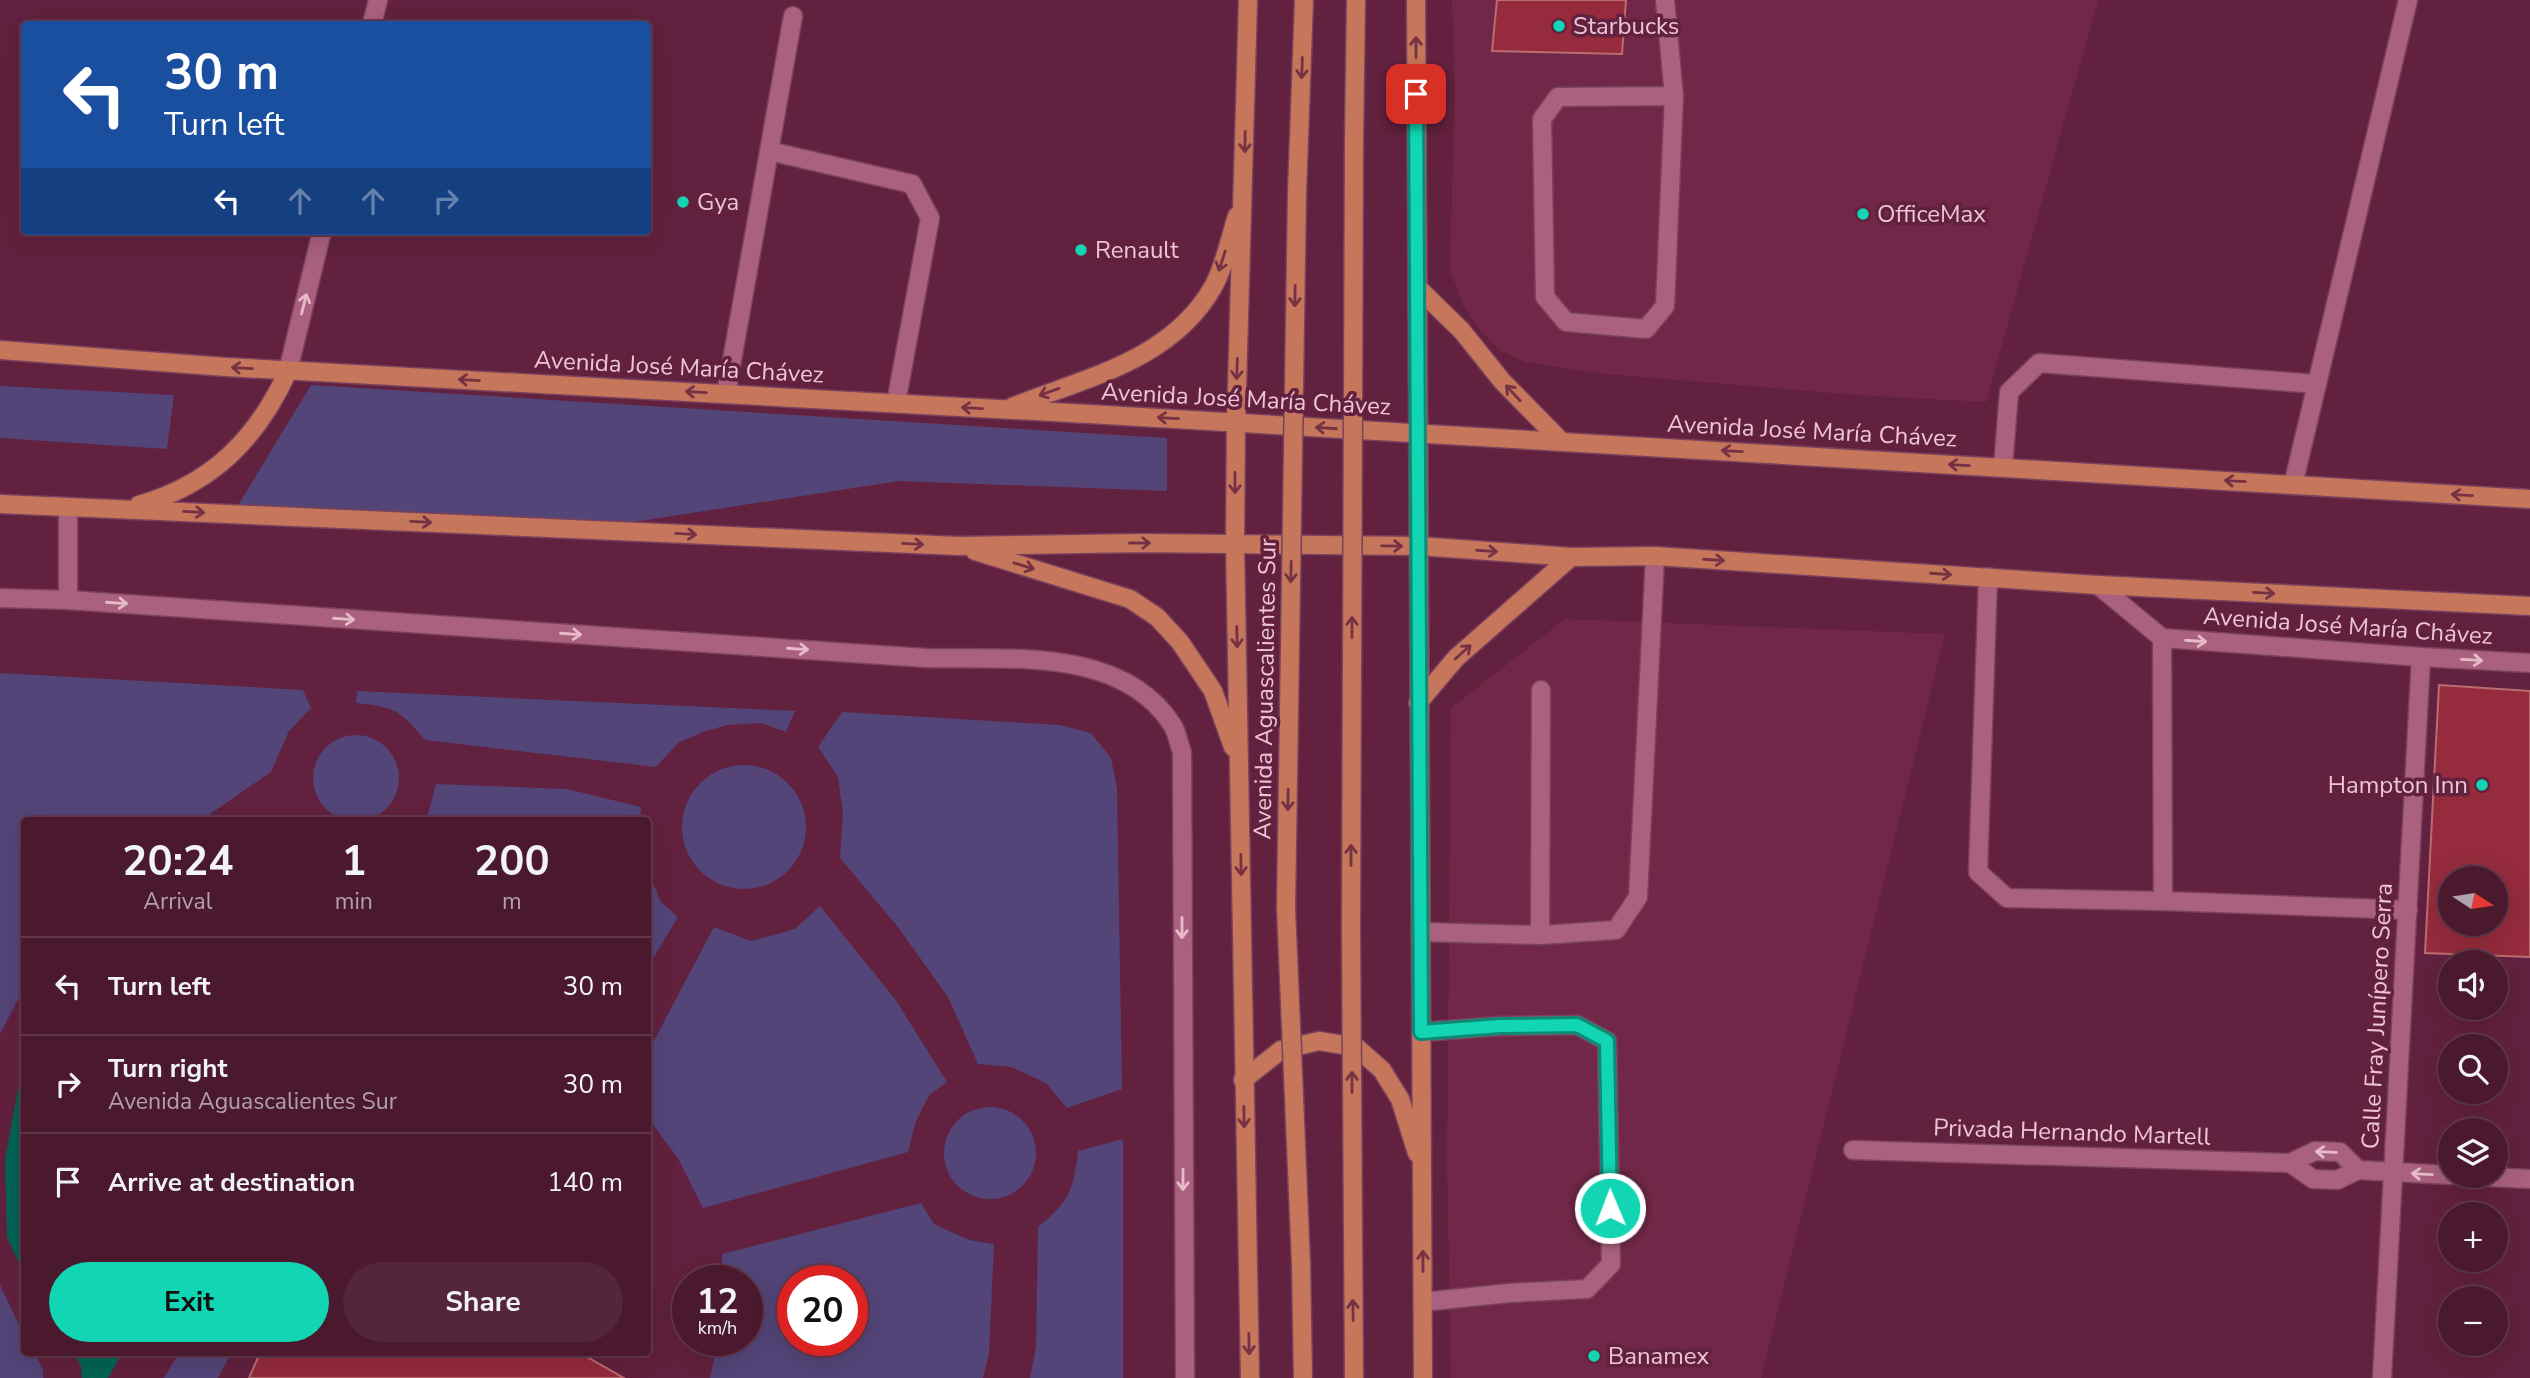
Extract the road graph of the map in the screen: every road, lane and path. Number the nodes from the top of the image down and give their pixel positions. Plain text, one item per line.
1 (378, 0) edge
2 (1248, 0) edge
3 (1304, 0) edge
4 (1356, 0) edge
5 (1416, 0) edge
6 (1665, 0) edge
7 (2408, 0) edge
8 (793, 16) dead end
9 (373, 21) edge
10 (1674, 96) junction
11 (769, 151) junction
12 (1243, 196) junction
13 (321, 235) edge
14 (1418, 288) junction
15 (0, 350) edge
16 (288, 370) junction
17 (2317, 384) junction
18 (726, 394) junction
19 (896, 403) junction
20 (1007, 410) junction
21 (1236, 422) junction
22 (1418, 434) junction
23 (1561, 441) junction
24 (2003, 467) junction
25 (2293, 485) junction
26 (2530, 499) edge
27 (0, 504) edge
28 (68, 508) junction
29 (125, 509) junction
30 (1235, 544) junction
31 (959, 546) junction
32 (1419, 546) junction
33 (1655, 556) junction
34 (1571, 557) junction
35 (1988, 577) junction
36 (2098, 584) junction
37 (0, 598) edge
38 (68, 600) junction
39 (2530, 606) edge
40 (2162, 638) junction
41 (2421, 657) junction
42 (2530, 663) edge
43 (1541, 690) dead end
44 (1418, 704) junction
45 (1239, 780) junction
46 (2163, 901) junction
47 (2408, 910) junction
48 (1421, 932) junction
49 (1540, 934) junction
50 (1421, 1032) junction
51 (1243, 1080) junction
52 (1853, 1150) dead end
53 (2290, 1163) junction
54 (1422, 1170) junction
55 (2358, 1170) junction
56 (2393, 1172) junction
57 (2438, 1174) edge
58 (2508, 1178) edge
59 (2530, 1179) edge
60 (1423, 1302) junction
61 (1185, 1378) edge
62 (1250, 1378) edge
63 (1303, 1378) edge
64 (1354, 1378) edge
65 (1423, 1378) edge
66 (2382, 1378) edge

1 - 9 street
2 -> 12 main road, Avenida Aguascalientes Sur
3 -> 63 main road, Avenida Aguascalientes Sur, bridge
64 -> 4 main road, bridge
14 -> 5 main road
6 - 10 street
7 - 17 street
8 - 11 street
10 - 10 street
11 - 18 street
11 - 19 street
12 -> 20 main road
12 -> 21 main road, Avenida Aguascalientes Sur
16 -> 13 street
14 - 22 main road
23 -> 14 main road
16 -> 15 main road, Avenida José María Chávez
18 -> 16 main road, Avenida José María Chávez
16 - 29 main road
17 - 24 street
17 - 25 street
18 - 19 main road, Avenida José María Chávez
20 -> 19 main road, Avenida José María Chávez
21 -> 20 main road, Avenida José María Chávez
22 -> 21 main road, Avenida José María Chávez
21 -> 30 main road, Avenida Aguascalientes Sur
22 - 23 main road, Avenida José María Chávez
22 - 32 main road
24 -> 23 main road, Avenida José María Chávez
25 -> 24 main road, Avenida José María Chávez
26 -> 25 main road, Avenida José María Chávez
27 - 28 main road, Avenida José María Chávez
28 - 29 main road, Avenida José María Chávez
28 - 38 street
29 -> 31 main road, Avenida José María Chávez
31 -> 30 main road, Avenida José María Chávez
30 -> 32 main road, Avenida José María Chávez
30 -> 45 main road, Avenida Aguascalientes Sur
31 -> 45 main road
32 -> 34 main road, Avenida José María Chávez
32 - 44 main road
33 - 34 main road, Avenida José María Chávez
33 -> 35 main road, Avenida José María Chávez
33 - 49 street
44 -> 34 main road
35 - 36 main road, Avenida José María Chávez
35 - 46 street
36 -> 39 main road, Avenida José María Chávez
36 - 40 street
37 - 38 street
38 -> 61 street
40 -> 41 street, Avenida José María Chávez
40 - 46 street
41 -> 42 street, Avenida José María Chávez
41 - 47 street, Calle Fray Junípero Serra
43 - 49 street
44 - 48 main road
45 -> 51 main road, Avenida Aguascalientes Sur
46 - 47 street
47 - 56 street, Calle Fray Junípero Serra
48 - 49 street
48 - 50 main road
50 - 54 main road
50 - 60 street
51 - 54 main road
51 -> 62 main road, Avenida Aguascalientes Sur
52 - 53 street, Privada Hernando Martell
53 - 55 street, Privada Hernando Martell
55 -> 53 street, Privada Hernando Martell
60 -> 54 main road
55 - 56 street, Privada Hernando Martell
57 -> 56 street, Privada Hernando Martell
56 - 66 street, Calle Fray Junípero Serra
58 - 59 street
60 - 65 main road

